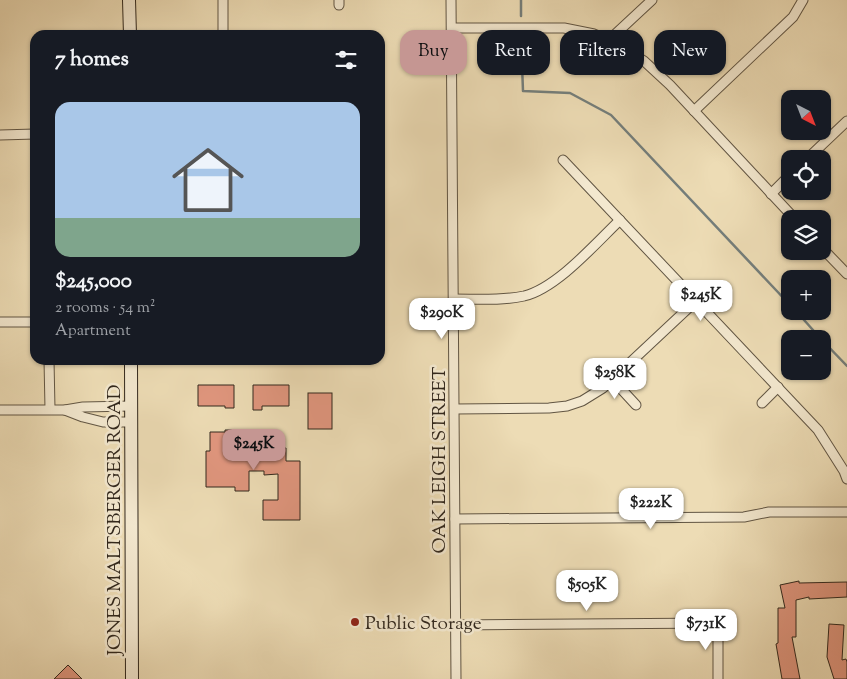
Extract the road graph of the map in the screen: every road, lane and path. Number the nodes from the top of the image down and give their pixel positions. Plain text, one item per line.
1 (130, 0) edge
2 (223, 0) edge
3 (451, 0) edge
4 (652, 0) edge
5 (803, 0) edge
6 (452, 28) junction
7 (130, 30) edge
8 (223, 30) edge
9 (574, 30) edge
10 (620, 30) edge
11 (644, 61) edge
12 (694, 111) junction
13 (847, 121) edge
14 (30, 134) edge
15 (0, 135) edge
16 (816, 150) edge
17 (564, 160) dead end
18 (781, 184) edge
19 (771, 194) junction
20 (786, 210) edge
21 (620, 220) junction
22 (831, 257) edge
23 (847, 274) edge
24 (454, 299) junction
25 (696, 300) junction
26 (0, 322) edge
27 (30, 322) edge
28 (49, 365) edge
29 (131, 365) edge
30 (612, 379) junction
31 (778, 387) junction
32 (762, 403) dead end
33 (636, 405) dead end
34 (131, 406) junction
35 (50, 409) junction
36 (455, 409) junction
37 (0, 410) edge
38 (65, 410) junction
39 (131, 422) junction
40 (847, 479) edge
41 (847, 512) edge
42 (455, 519) junction
43 (455, 625) junction
44 (132, 679) edge
45 (456, 679) edge
46 (718, 679) edge

1 - 7 main road
2 - 8 street
3 - 6 street, OAK LEIGH STREET
4 - 10 street
5 - 12 street
6 - 9 street
6 - 24 street, OAK LEIGH STREET
11 - 12 street
12 - 19 street
13 - 16 street
14 - 15 street
17 - 21 street
18 - 19 street
19 - 20 street
21 - 24 street
21 - 25 street
22 - 23 street
24 - 36 street, OAK LEIGH STREET
25 - 30 street
25 - 31 street
26 - 27 street
28 - 35 street
29 - 34 main road, JONES MALTSBERGER ROAD
30 - 33 street
30 - 36 street
31 - 32 street
31 - 40 street
34 - 38 street
34 - 39 main road, JONES MALTSBERGER ROAD
35 - 37 street
35 - 38 street
36 - 42 street, OAK LEIGH STREET
38 - 39 street
39 - 44 main road, JONES MALTSBERGER ROAD
41 - 42 street
42 - 43 street, OAK LEIGH STREET
43 - 45 street, OAK LEIGH STREET
43 - 46 street

